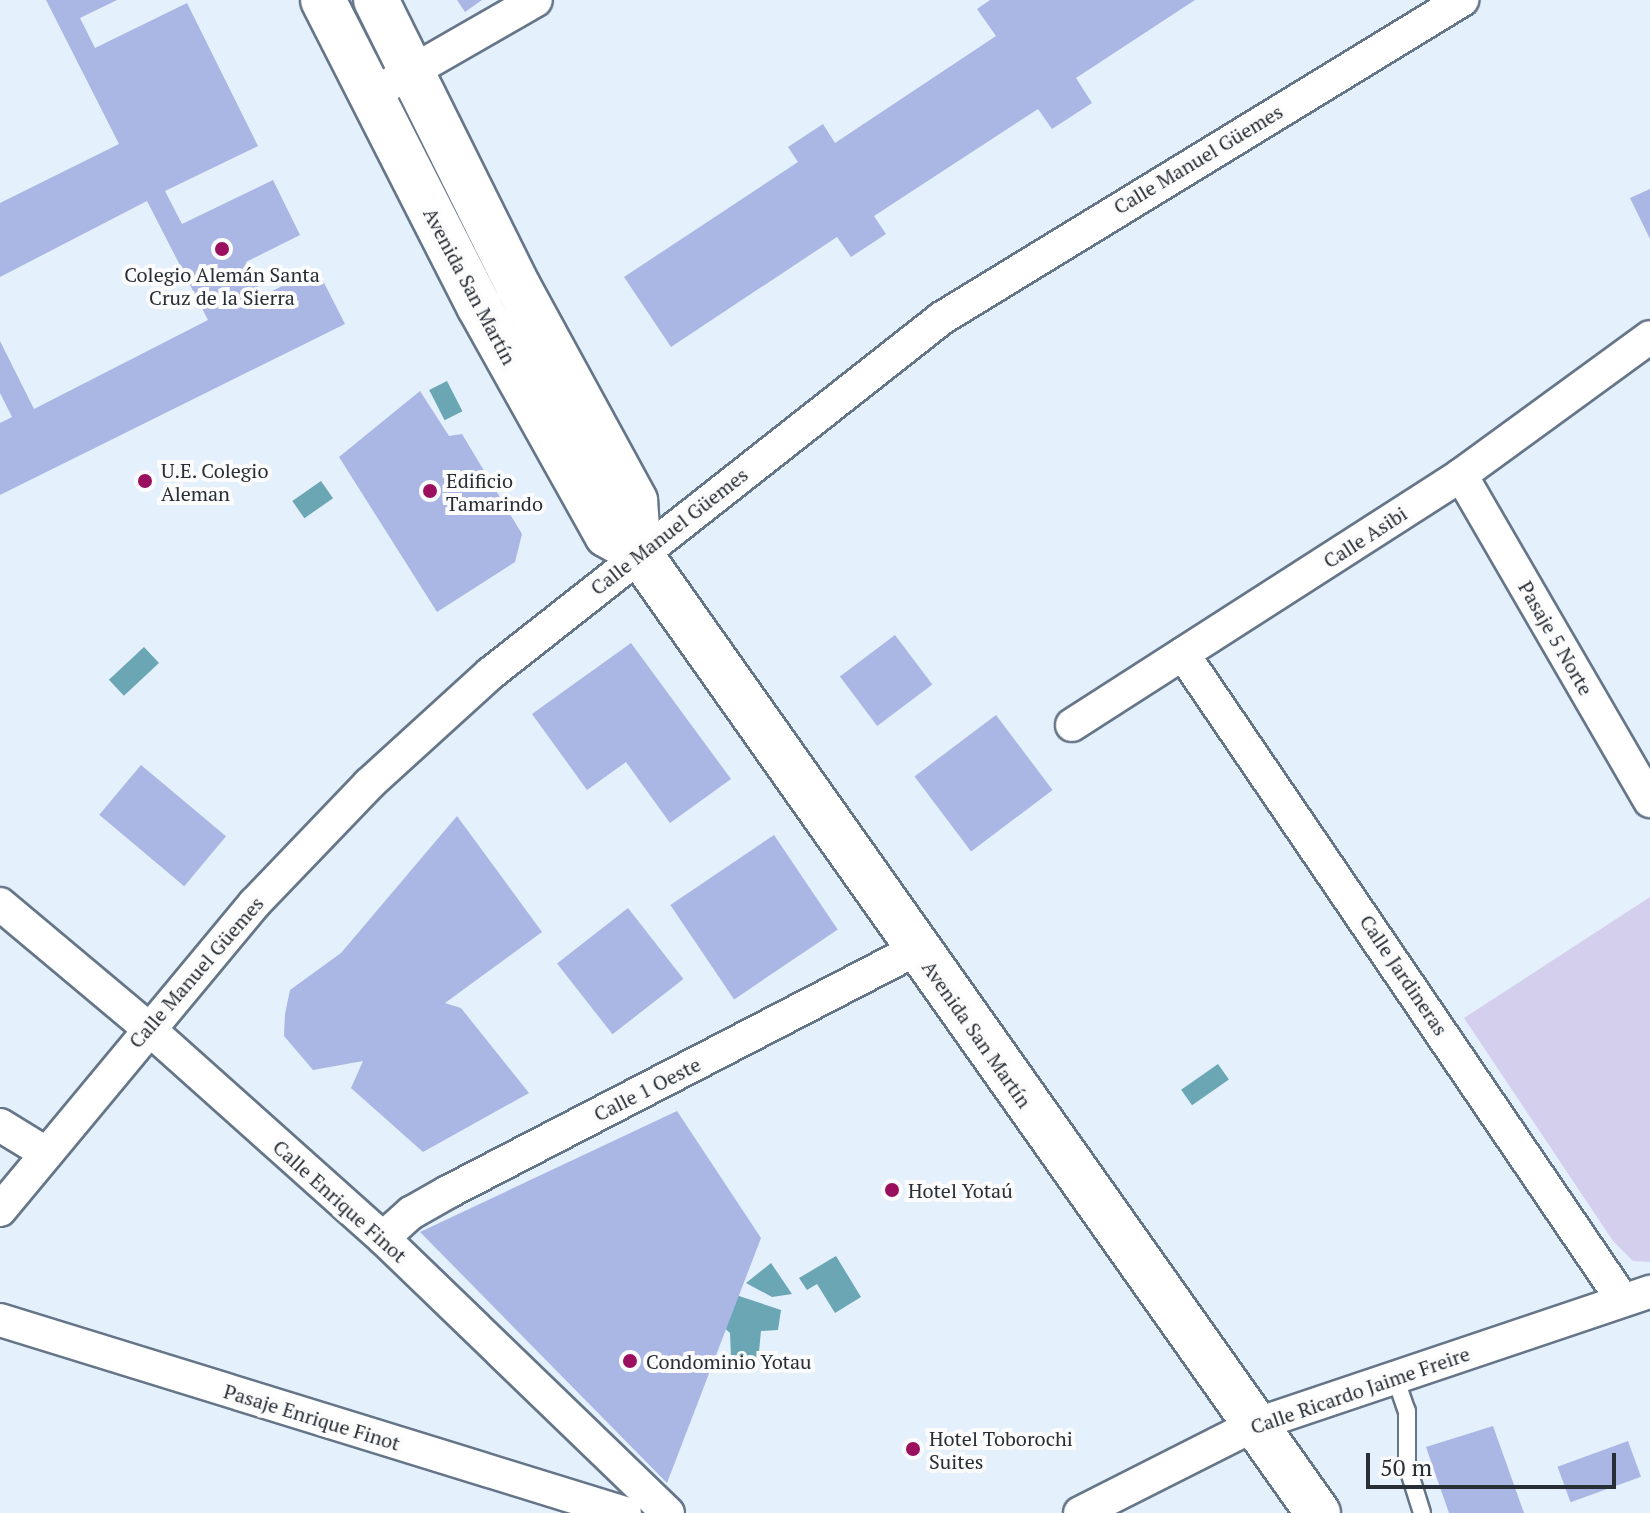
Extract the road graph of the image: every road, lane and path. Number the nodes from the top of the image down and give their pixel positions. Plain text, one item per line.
1 (323, 0) edge
2 (376, 0) edge
3 (536, 0) edge
4 (1462, 0) edge
5 (414, 73) junction
6 (371, 95) junction
7 (1650, 337) edge
8 (1461, 475) junction
9 (639, 553) junction
10 (1183, 654) junction
11 (1072, 725) dead end
12 (1650, 801) edge
13 (0, 904) edge
14 (917, 949) junction
15 (148, 1028) junction
16 (0, 1125) edge
17 (44, 1152) junction
18 (0, 1210) edge
19 (383, 1238) junction
20 (1636, 1296) edge
21 (0, 1320) edge
22 (1395, 1377) junction
23 (1254, 1425) junction
24 (625, 1513) edge
25 (668, 1513) edge
26 (1080, 1513) edge
27 (1318, 1513) edge
28 (1422, 1513) edge

1 - 6 main road, Avenida San Martín
2 - 5 main road
3 - 5 street
4 - 9 street, Calle Manuel Güemes
5 - 6 street
5 - 9 main road
6 - 9 main road, Avenida San Martín
7 - 8 street, Calle Asibi
8 - 10 street, Calle Asibi
8 - 12 street, Pasaje 5 Norte
9 - 14 main road, Avenida San Martín
9 - 15 street, Calle Manuel Güemes
10 - 11 street, Calle Asibi
10 - 20 street, Calle Jardineras
13 - 15 street, Calle Enrique Finot
14 - 19 street, Calle 1 Oeste
14 - 23 main road, Avenida San Martín
15 - 17 street, Calle Manuel Güemes
15 - 19 street, Calle Enrique Finot
16 - 17 street
17 - 18 street, Calle Manuel Güemes
19 - 25 street, Calle Enrique Finot
20 - 22 street, Calle Ricardo Jaime Freire
21 - 24 street, Pasaje Enrique Finot
22 - 23 street, Calle Ricardo Jaime Freire
22 - 28 lane
23 - 26 street, Calle Ricardo Jaime Freire
23 - 27 main road, Avenida San Martín

